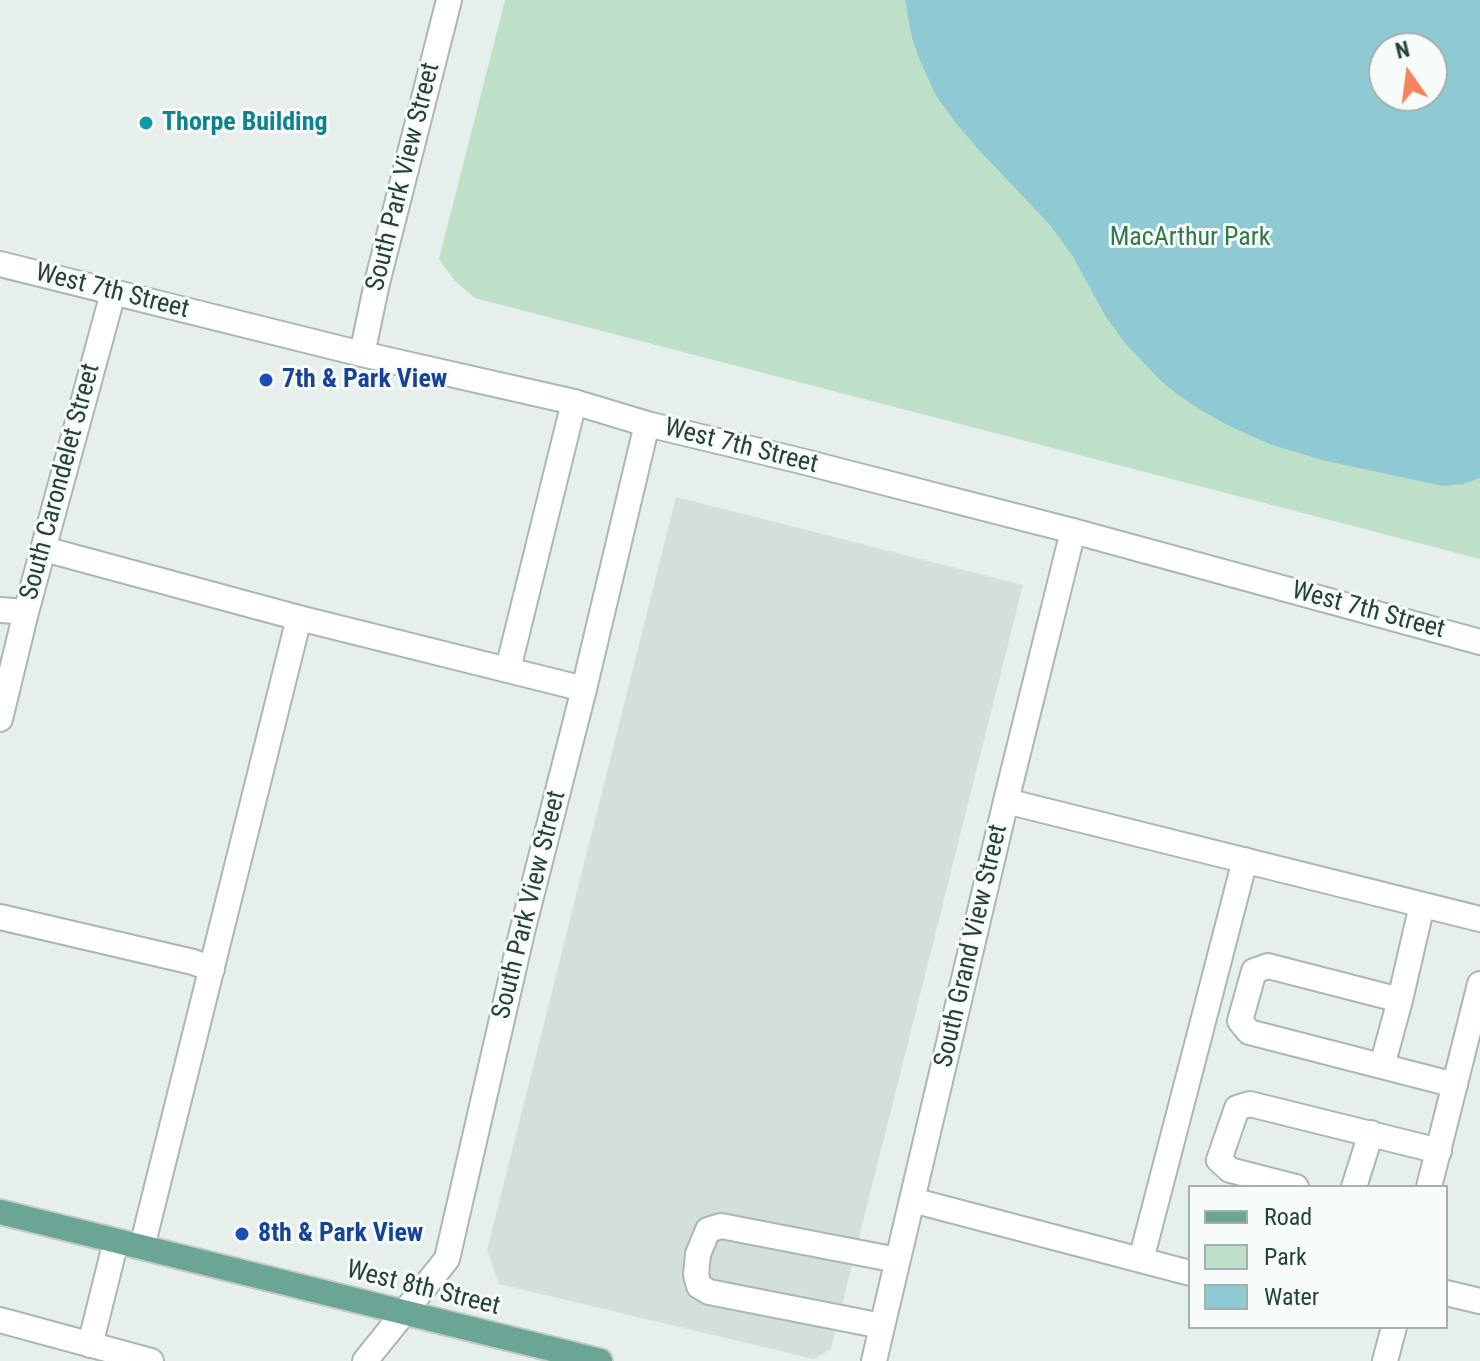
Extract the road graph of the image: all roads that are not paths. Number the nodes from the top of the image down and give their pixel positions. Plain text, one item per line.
1 (449, 0) edge
2 (0, 264) edge
3 (113, 293) junction
4 (362, 354) junction
5 (574, 402) junction
6 (647, 424) junction
7 (1073, 531) junction
8 (44, 549) junction
9 (0, 610) edge
10 (26, 612) junction
11 (299, 618) junction
12 (1480, 642) edge
13 (508, 669) junction
14 (584, 689) junction
15 (0, 719) edge
16 (1006, 801) junction
17 (1245, 860) junction
18 (1422, 905) junction
19 (0, 917) edge
20 (1480, 919) edge
21 (212, 969) junction
22 (1480, 984) edge
23 (1400, 1000) junction
24 (1382, 1066) junction
25 (1455, 1085) junction
26 (1371, 1133) junction
27 (1439, 1151) junction
28 (1288, 1185) edge
29 (1355, 1185) edge
30 (1430, 1185) edge
31 (912, 1200) junction
32 (0, 1212) edge
33 (116, 1241) junction
34 (142, 1247) junction
35 (897, 1260) junction
36 (1141, 1260) junction
37 (1188, 1272) edge
38 (1448, 1293) edge
39 (1480, 1301) edge
40 (402, 1313) junction
41 (0, 1320) edge
42 (882, 1326) junction
43 (1393, 1329) edge
44 (90, 1345) junction
45 (151, 1361) edge
46 (365, 1361) edge
47 (600, 1361) edge
48 (874, 1361) edge
49 (1385, 1361) edge

1 - 4 street, South Park View Street
2 - 3 street, West 7th Street
3 - 4 street, West 7th Street
3 - 8 street, South Carondelet Street
4 - 5 street, West 7th Street
5 - 6 street, West 7th Street
5 - 13 street
6 - 7 street, West 7th Street
6 - 14 street, South Park View Street
7 - 12 street, West 7th Street
7 - 16 street, South Grand View Street
8 - 10 street, South Carondelet Street
8 - 11 street
9 - 10 street
10 - 15 street, South Carondelet Street
11 - 13 street
11 - 21 street
13 - 14 street
14 - 40 street, South Park View Street
16 - 17 street
16 - 31 street, South Grand View Street
17 - 18 street
17 - 36 street
18 - 20 street
18 - 23 street
19 - 21 street
21 - 34 street
22 - 25 street
23 - 24 street
23 - 24 street
24 - 25 street
25 - 27 street
26 - 27 street
26 - 28 street
26 - 29 street
27 - 30 street
31 - 35 street, South Grand View Street
31 - 36 street
32 - 33 main road, West 8th Street
33 - 34 main road, West 8th Street
33 - 44 street
34 - 40 main road, West 8th Street
35 - 42 street, South Grand View Street
35 - 42 street
36 - 37 street
38 - 39 street
40 - 46 street, South Park View Street
40 - 47 main road, West 8th Street
41 - 44 street
42 - 48 street, South Grand View Street
43 - 49 street
44 - 45 street

